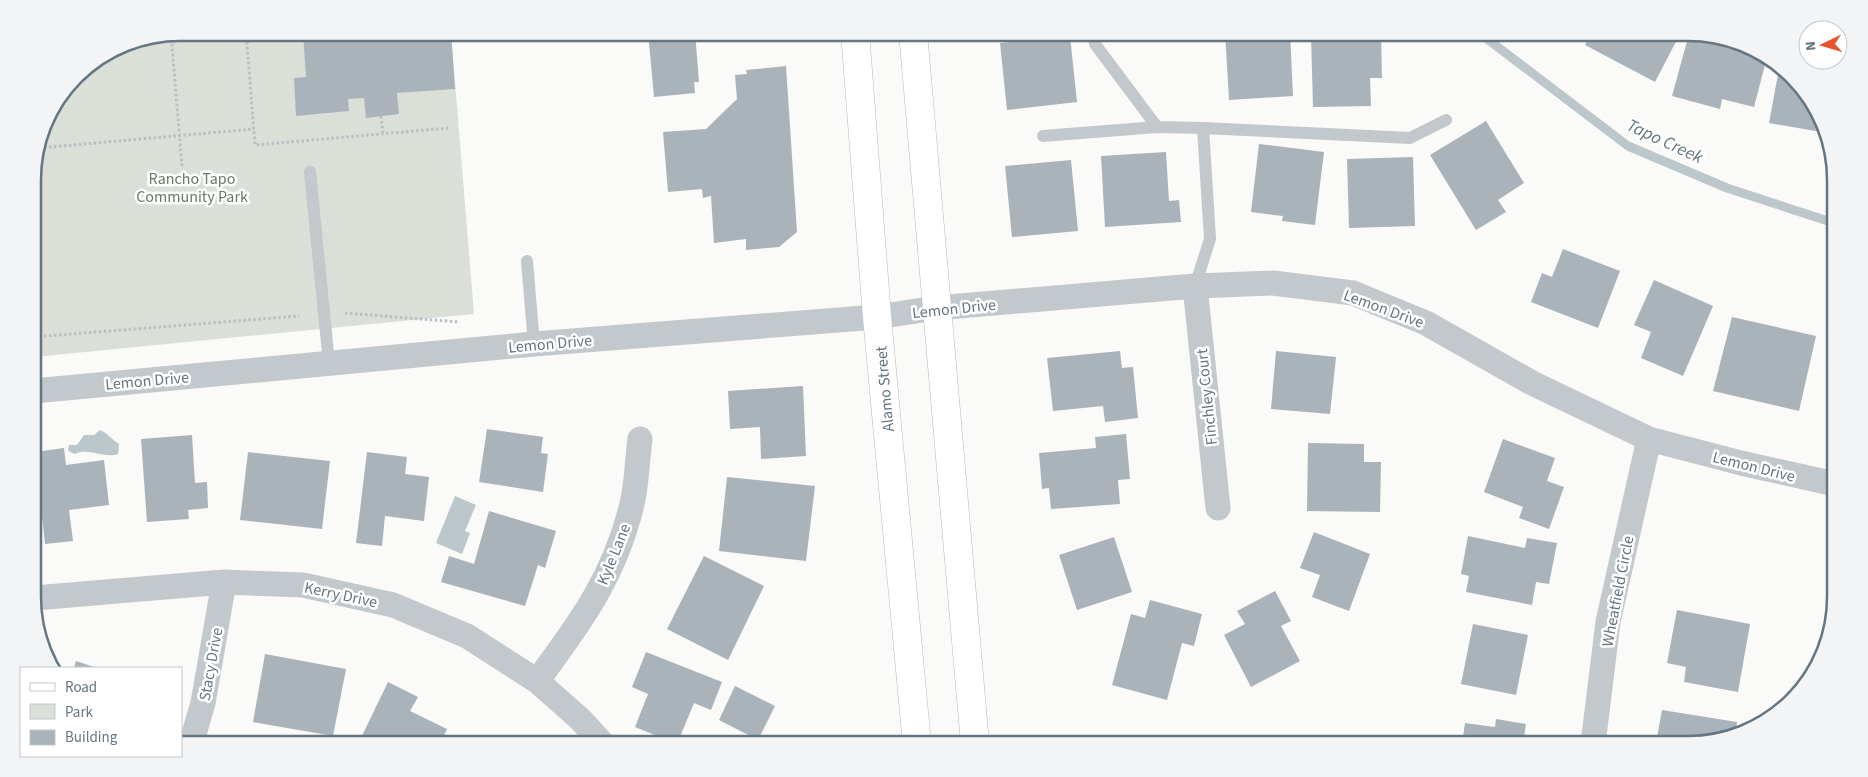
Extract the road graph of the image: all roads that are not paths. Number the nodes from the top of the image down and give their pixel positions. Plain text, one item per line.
1 (856, 41) edge
2 (914, 41) edge
3 (1094, 41) edge
4 (1446, 120) dead end
5 (1157, 127) junction
6 (1203, 128) junction
7 (1043, 136) dead end
8 (310, 172) dead end
9 (527, 261) dead end
10 (1195, 286) junction
11 (936, 308) junction
12 (877, 317) junction
13 (534, 344) junction
14 (329, 363) junction
15 (41, 390) edge
16 (1649, 439) junction
17 (640, 440) dead end
18 (1827, 482) edge
19 (1218, 508) dead end
20 (224, 582) junction
21 (41, 597) edge
22 (537, 681) junction
23 (974, 735) edge
24 (1594, 735) edge
25 (193, 736) edge
26 (595, 736) edge
27 (916, 736) edge

1 - 12 main road, Alamo Street
2 - 11 main road
3 - 5 lane
4 - 6 lane
5 - 6 lane
5 - 7 lane
6 - 10 lane
8 - 14 lane
9 - 13 lane
10 - 11 street, Lemon Drive
10 - 16 street, Lemon Drive
10 - 19 street, Finchley Court
11 - 12 street, Lemon Drive
11 - 23 main road
12 - 13 street, Lemon Drive
12 - 27 main road, Alamo Street
13 - 14 street, Lemon Drive
14 - 15 street, Lemon Drive
16 - 18 street, Lemon Drive
16 - 24 street, Wheatfield Circle
17 - 22 street, Kyle Lane
20 - 21 street, Kerry Drive
20 - 22 street, Kerry Drive
20 - 25 street, Stacy Drive
22 - 26 street, Kerry Drive

